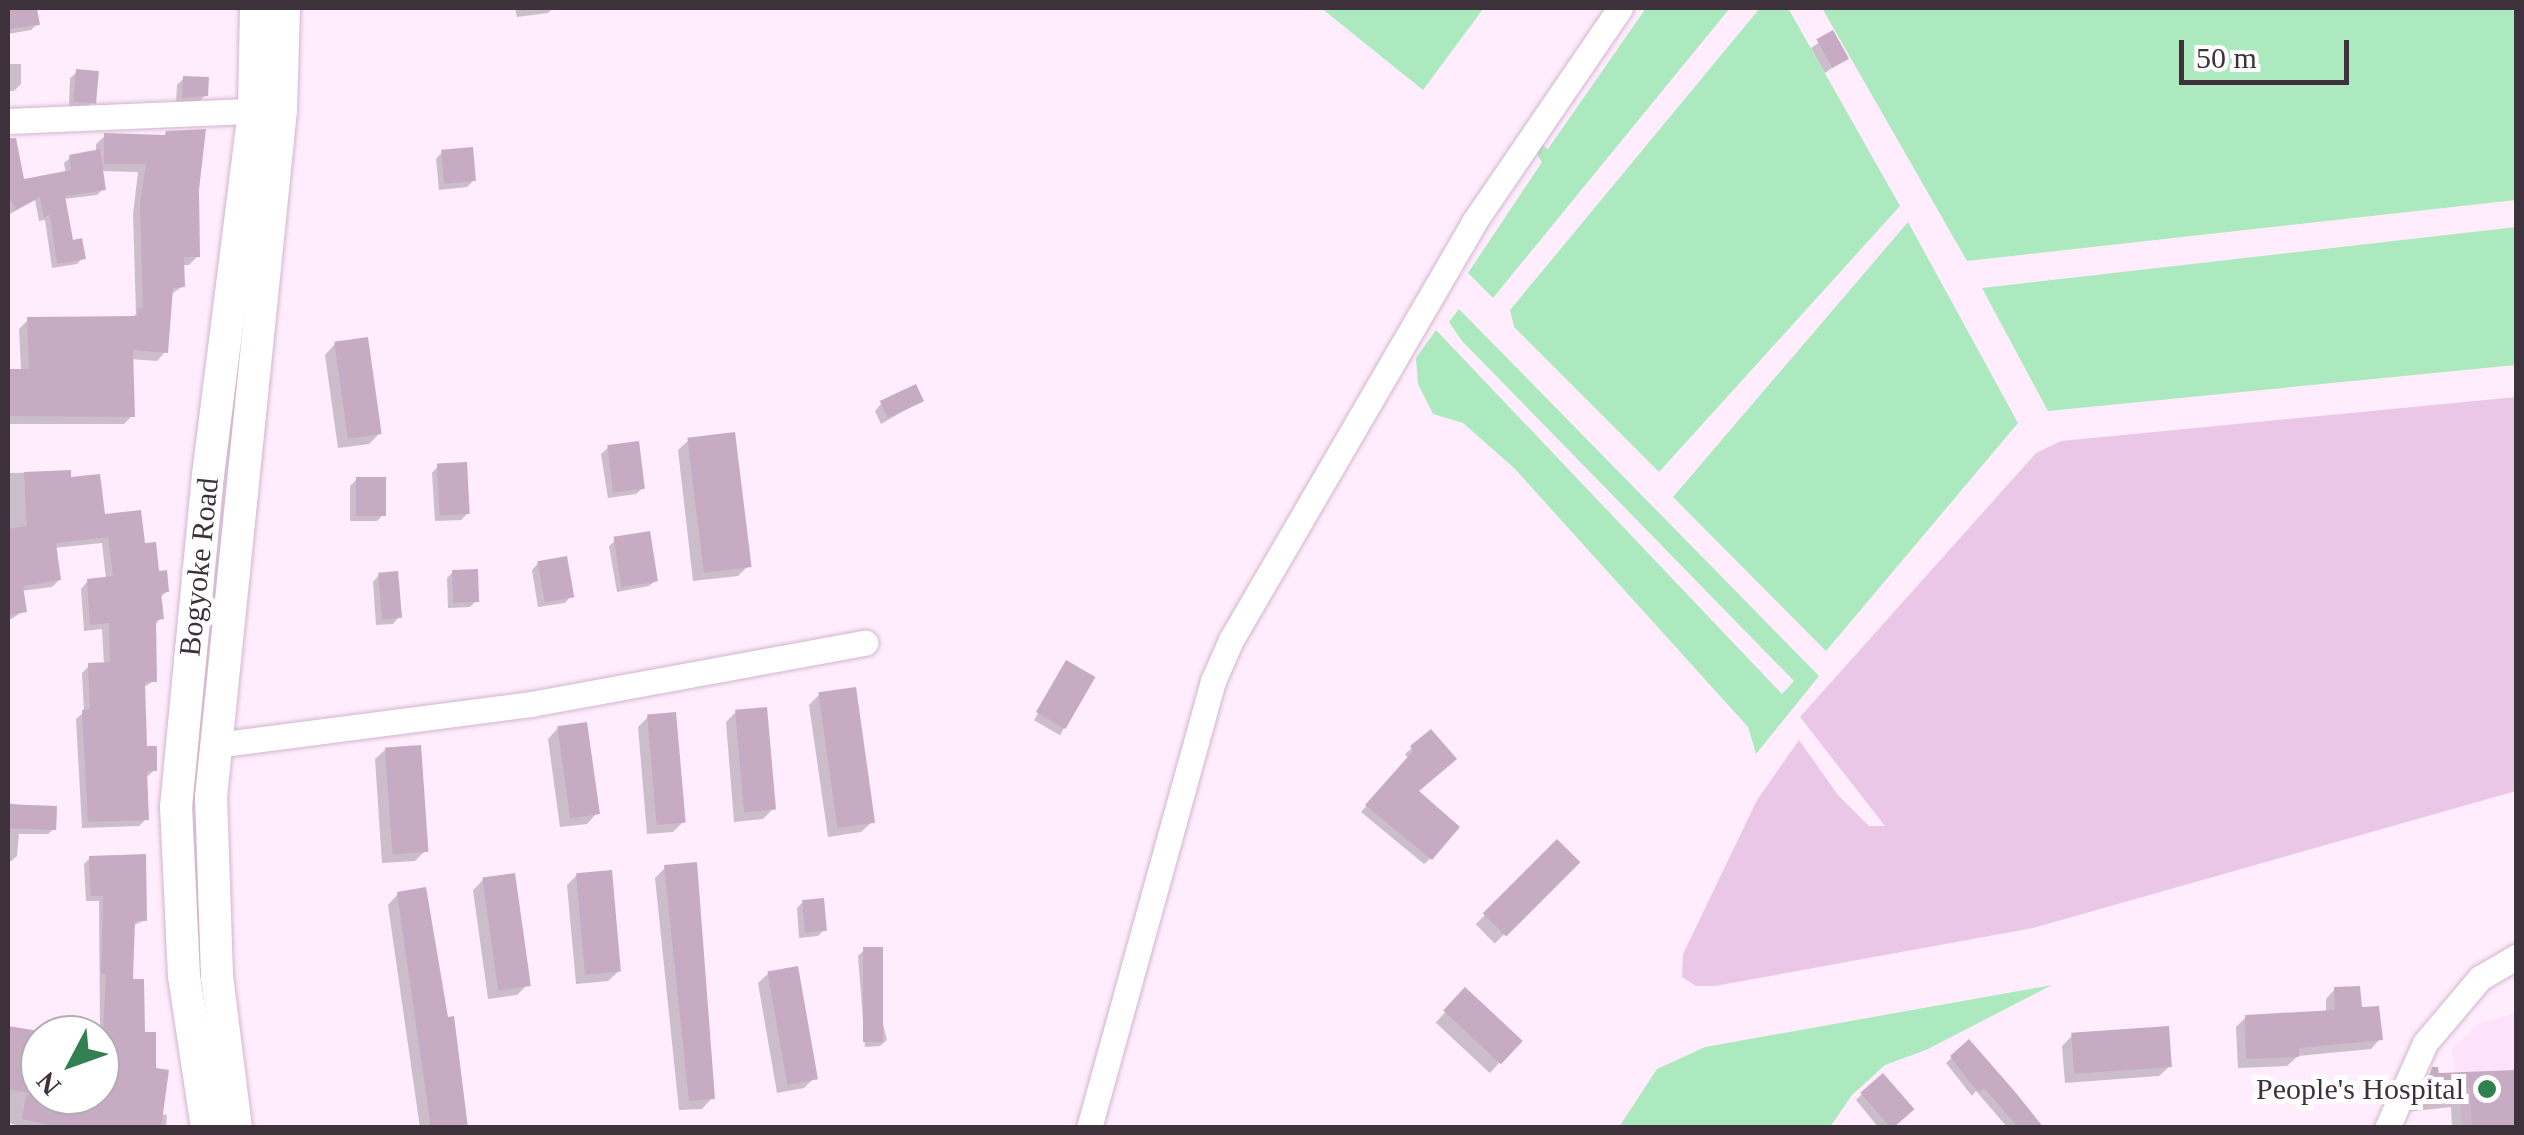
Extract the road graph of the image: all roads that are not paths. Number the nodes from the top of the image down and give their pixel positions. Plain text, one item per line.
1 (256, 8) edge
2 (284, 8) edge
3 (1620, 8) edge
4 (267, 110) junction
5 (8, 121) edge
6 (865, 643) dead end
7 (216, 744) junction
8 (2516, 957) edge
9 (2381, 1127) edge
10 (207, 1128) edge
11 (236, 1128) edge
12 (1089, 1128) edge

1 - 4 main road, Bogyoke Road
2 - 4 main road, Bogyoke Road
3 - 12 street
4 - 5 street
4 - 7 main road, Bogyoke Road
4 - 10 main road, Bogyoke Road
6 - 7 street
7 - 11 main road, Bogyoke Road
8 - 9 street

